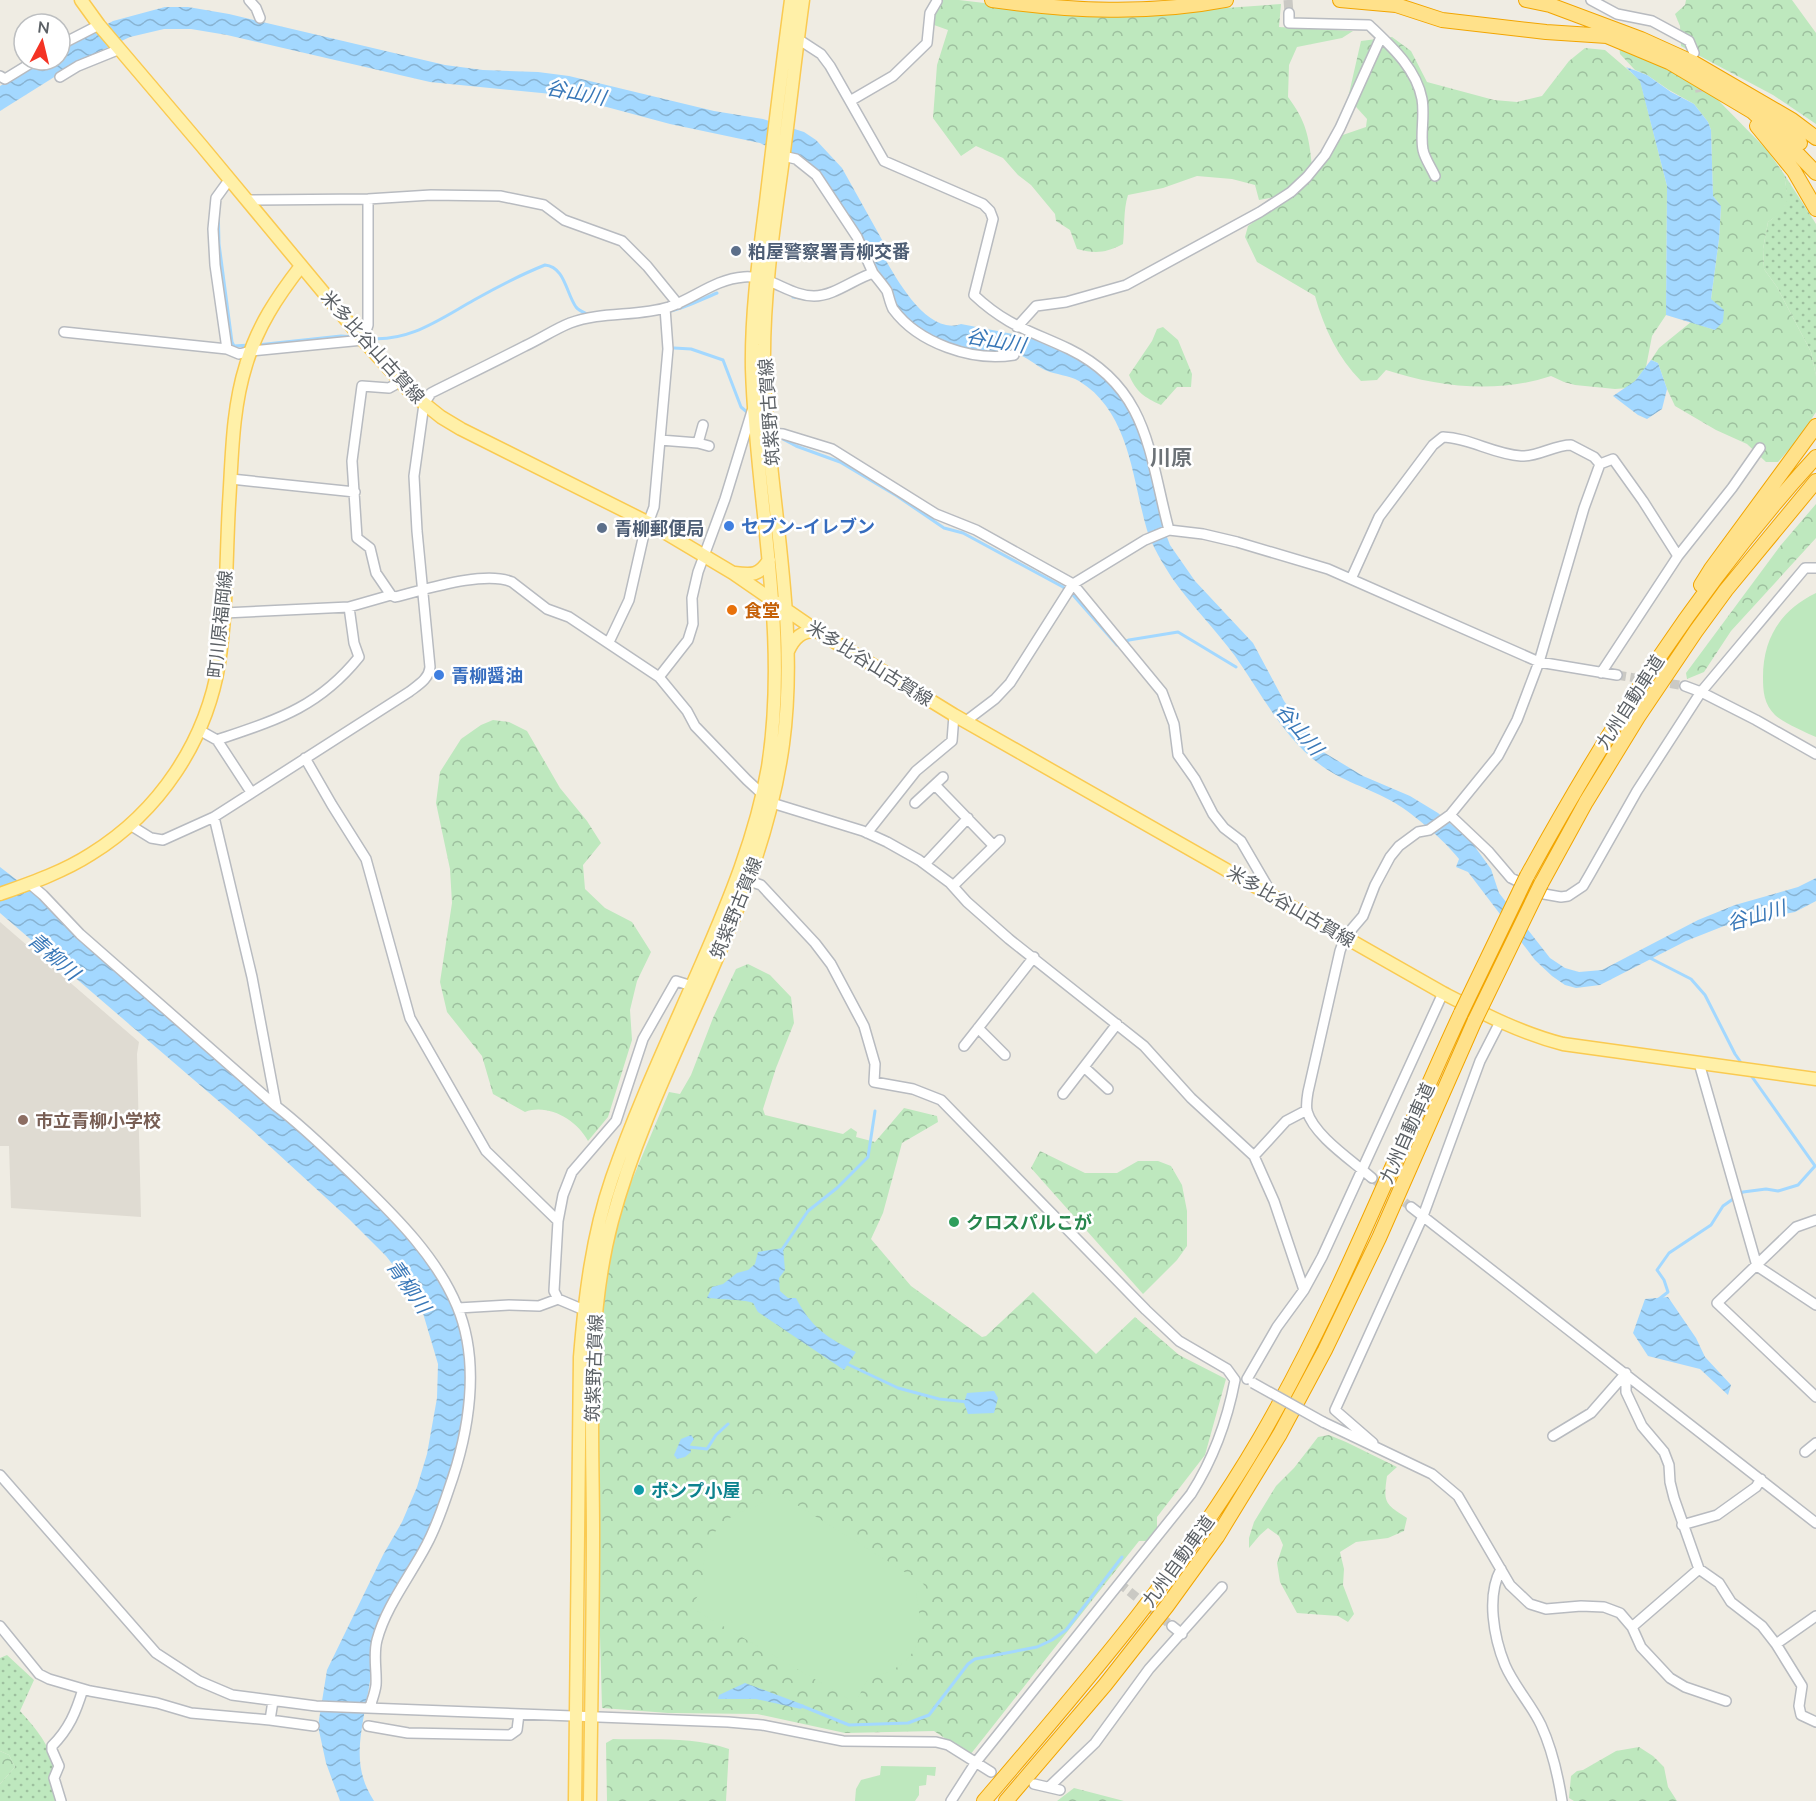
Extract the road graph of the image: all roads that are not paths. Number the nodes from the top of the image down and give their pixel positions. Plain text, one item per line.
1 (81, 0) edge
2 (249, 0) edge
3 (790, 0) edge
4 (803, 0) edge
5 (992, 0) edge
6 (1226, 0) edge
7 (1340, 0) edge
8 (1526, 0) edge
9 (1592, 0) edge
10 (937, 1) edge
11 (1289, 13) dead end
12 (260, 18) dead end
13 (100, 25) junction
14 (1381, 37) junction
15 (72, 39) edge
16 (798, 39) junction
17 (120, 49) junction
18 (1694, 53) dead end
19 (16, 72) edge
20 (0, 76) edge
21 (60, 77) dead end
22 (1749, 95) junction
23 (1728, 97) junction
24 (850, 101) junction
25 (781, 123) junction
26 (1816, 138) edge
27 (780, 152) junction
28 (1816, 159) edge
29 (1816, 173) edge
30 (1435, 176) dead end
31 (229, 180) junction
32 (368, 199) junction
33 (247, 200) junction
34 (1816, 209) edge
35 (301, 266) junction
36 (873, 273) junction
37 (762, 279) junction
38 (678, 304) junction
39 (665, 308) junction
40 (1017, 327) junction
41 (64, 332) dead end
42 (363, 340) junction
43 (227, 349) junction
44 (251, 351) junction
45 (1014, 355) dead end
46 (400, 382) junction
47 (424, 404) junction
48 (754, 404) junction
49 (704, 425) dead end
50 (1816, 426) edge
51 (769, 433) junction
52 (660, 440) junction
53 (698, 443) junction
54 (709, 446) dead end
55 (1761, 448) dead end
56 (1816, 457) edge
57 (1600, 465) junction
58 (231, 479) junction
59 (1816, 481) edge
60 (355, 492) junction
61 (648, 523) junction
62 (1169, 530) junction
63 (705, 556) junction
64 (1678, 556) junction
65 (769, 560) junction
66 (1816, 568) edge
67 (733, 573) junction
68 (1351, 579) junction
69 (1073, 584) junction
70 (422, 590) junction
71 (391, 596) junction
72 (772, 599) junction
73 (348, 607) junction
74 (785, 609) junction
75 (224, 613) junction
76 (817, 631) junction
77 (609, 642) junction
78 (788, 651) junction
79 (1657, 659) junction
80 (1539, 662) junction
81 (1601, 673) junction
82 (1617, 675) tunnel mouth
83 (660, 677) junction
84 (1685, 686) tunnel mouth
85 (1701, 692) junction
86 (954, 715) junction
87 (966, 721) junction
88 (199, 730) junction
89 (217, 740) junction
90 (1816, 754) edge
91 (305, 758) junction
92 (943, 777) dead end
93 (935, 785) junction
94 (251, 792) junction
95 (767, 799) junction
96 (915, 803) dead end
97 (1449, 816) junction
98 (214, 817) junction
99 (968, 818) junction
100 (130, 825) junction
101 (867, 833) junction
102 (925, 864) junction
103 (748, 881) junction
104 (27, 885) junction
105 (953, 886) junction
106 (0, 894) edge
107 (1273, 896) junction
108 (1345, 937) junction
109 (1034, 957) junction
110 (692, 986) junction
111 (1443, 993) junction
112 (1500, 1022) junction
113 (1117, 1024) junction
114 (978, 1028) junction
115 (964, 1046) dead end
116 (1005, 1055) dead end
117 (1699, 1063) junction
118 (1084, 1067) junction
119 (1816, 1079) edge
120 (1108, 1089) dead end
121 (1063, 1094) dead end
122 (276, 1106) junction
123 (1307, 1110) junction
124 (1254, 1156) junction
125 (1362, 1169) junction
126 (1372, 1178) tunnel mouth
127 (1411, 1207) tunnel mouth
128 (1423, 1216) junction
129 (1816, 1220) edge
130 (558, 1221) junction
131 (1757, 1266) junction
132 (1304, 1290) junction
133 (558, 1299) junction
134 (1816, 1305) edge
135 (458, 1308) junction
136 (584, 1310) junction
137 (1626, 1374) junction
138 (1235, 1380) junction
139 (1250, 1381) junction
140 (1814, 1392) edge
141 (1553, 1436) dead end
142 (1816, 1443) edge
143 (1384, 1452) junction
144 (1805, 1452) dead end
145 (0, 1475) edge
146 (1761, 1479) junction
147 (1816, 1523) edge
148 (1682, 1525) junction
149 (1501, 1569) junction
150 (1699, 1569) junction
151 (1222, 1587) dead end
152 (1816, 1616) edge
153 (0, 1626) edge
154 (1172, 1626) tunnel mouth
155 (1632, 1627) junction
156 (1182, 1634) junction
157 (1776, 1644) junction
158 (83, 1689) junction
159 (273, 1701) junction
160 (1726, 1701) dead end
161 (367, 1707) junction
162 (519, 1714) junction
163 (575, 1717) junction
164 (591, 1718) junction
165 (270, 1720) junction
166 (1816, 1722) edge
167 (314, 1726) dead end
168 (368, 1726) dead end
169 (976, 1762) junction
170 (992, 1772) dead end
171 (1034, 1784) dead end
172 (1050, 1786) junction
173 (1060, 1790) dead end
174 (61, 1801) edge
175 (575, 1801) edge
176 (590, 1801) edge
177 (951, 1801) edge
178 (984, 1801) edge
179 (1005, 1801) edge
180 (1562, 1801) edge

1 - 13 main road, 米多比谷山古賀線
2 - 12 street
3 - 25 main road, 筑紫野古賀線
4 - 16 main road, 筑紫野古賀線
5 - 6 highway
7 - 23 highway
8 - 22 highway
9 - 18 street
10 - 24 street
11 - 14 street
13 - 15 street
13 - 17 main road, 米多比谷山古賀線
14 - 30 street
14 - 40 street
16 - 24 street
16 - 25 main road, 筑紫野古賀線
17 - 21 street
17 - 31 main road, 米多比谷山古賀線
19 - 20 street
22 - 26 highway
22 - 28 highway
23 - 29 highway
23 - 34 highway
24 - 40 street
25 - 27 main road, 筑紫野古賀線
27 - 36 street
27 - 37 main road, 筑紫野古賀線
31 - 33 main road, 米多比谷山古賀線
31 - 43 street
32 - 33 street
32 - 38 street
32 - 42 street
33 - 35 main road, 米多比谷山古賀線
35 - 42 main road, 米多比谷山古賀線
35 - 44 main road, 町川原福岡線
36 - 37 street
36 - 45 street
37 - 38 street
37 - 48 main road, 筑紫野古賀線
37 - 51 main road, 筑紫野古賀線
38 - 39 street
39 - 47 street
39 - 52 street
40 - 62 street
41 - 43 street
42 - 44 street
42 - 46 main road, 米多比谷山古賀線
43 - 44 street
44 - 58 main road, 町川原福岡線
46 - 47 main road, 米多比谷山古賀線
46 - 60 street
47 - 61 main road, 米多比谷山古賀線
47 - 70 street
48 - 63 street
48 - 65 main road, 筑紫野古賀線
49 - 53 street
50 - 79 highway
51 - 69 street
51 - 74 main road, 筑紫野古賀線
52 - 53 street
52 - 61 street
53 - 54 street
55 - 64 street
56 - 79 highway, 九州自動車道
57 - 64 street
57 - 68 street
57 - 80 street
58 - 60 street
58 - 75 main road, 町川原福岡線
59 - 179 highway, 九州自動車道, bridge
60 - 71 street
61 - 63 main road, 米多比谷山古賀線
61 - 77 street
62 - 68 street
62 - 69 street
63 - 67 main road, 米多比谷山古賀線
63 - 83 street
64 - 81 street
65 - 67 main road
65 - 72 main road, 筑紫野古賀線
66 - 85 street
67 - 72 main road, 米多比谷山古賀線
68 - 80 street
69 - 87 street
69 - 107 street
70 - 71 street
70 - 77 street
70 - 91 street
71 - 73 street
72 - 74 main road, 米多比谷山古賀線
72 - 95 main road, 筑紫野古賀線
73 - 75 street
73 - 89 street
74 - 76 main road, 米多比谷山古賀線
74 - 78 main road, 筑紫野古賀線
75 - 88 main road, 町川原福岡線
76 - 78 main road
76 - 86 main road, 米多比谷山古賀線
77 - 83 street
78 - 95 main road, 筑紫野古賀線
79 - 178 highway, 九州自動車道, bridge
80 - 81 street
80 - 97 street
81 - 82 street
83 - 95 street
84 - 85 street
85 - 90 street
85 - 97 street
86 - 87 main road, 米多比谷山古賀線
86 - 101 street
87 - 107 main road, 米多比谷山古賀線
88 - 89 street
88 - 100 main road, 町川原福岡線
89 - 94 street
91 - 94 street
91 - 130 street
92 - 93 street
93 - 96 street
93 - 99 street
94 - 98 street
95 - 101 street
95 - 103 main road, 筑紫野古賀線
95 - 110 main road, 筑紫野古賀線
97 - 108 street
98 - 100 street
98 - 122 street
99 - 102 street
99 - 105 street
100 - 104 main road, 町川原福岡線
101 - 102 street
102 - 105 street
103 - 138 street
103 - 164 main road, 筑紫野古賀線
104 - 106 main road, 町川原福岡線
104 - 122 street
105 - 109 street
107 - 108 main road, 米多比谷山古賀線
108 - 111 main road, 米多比谷山古賀線
108 - 123 street
109 - 113 street
109 - 114 street
110 - 130 street
110 - 136 main road, 筑紫野古賀線
111 - 112 main road, 米多比谷山古賀線
111 - 125 street
112 - 117 main road, 米多比谷山古賀線
112 - 128 street
113 - 118 street
113 - 124 street
114 - 115 street
114 - 116 street
117 - 119 main road, 米多比谷山古賀線
117 - 131 street
118 - 120 street
118 - 121 street
122 - 135 street
123 - 124 street
123 - 125 street
124 - 132 street
125 - 126 street
125 - 132 street
127 - 128 street
128 - 137 street
128 - 143 street
129 - 131 street
130 - 133 street
131 - 134 street
131 - 140 street
132 - 139 street
133 - 135 street
133 - 136 street
135 - 161 street
136 - 163 main road, 筑紫野古賀線
137 - 141 street
137 - 146 street
137 - 148 street
138 - 139 street
138 - 169 street
139 - 143 street, bridge
142 - 144 street
143 - 149 street
145 - 159 street
146 - 147 street
146 - 148 street
148 - 150 street
149 - 155 street
149 - 180 street
150 - 155 street
150 - 157 street
151 - 156 street
152 - 157 street
153 - 158 street
154 - 156 street
155 - 160 street
156 - 172 street
157 - 166 street
158 - 165 street
158 - 174 street
159 - 161 street
159 - 165 street
161 - 162 street
162 - 163 street
162 - 168 street
163 - 164 street
163 - 175 main road, 筑紫野古賀線
164 - 169 street
164 - 176 main road, 筑紫野古賀線
165 - 167 street
169 - 170 street
169 - 177 street
171 - 172 street
172 - 173 street

